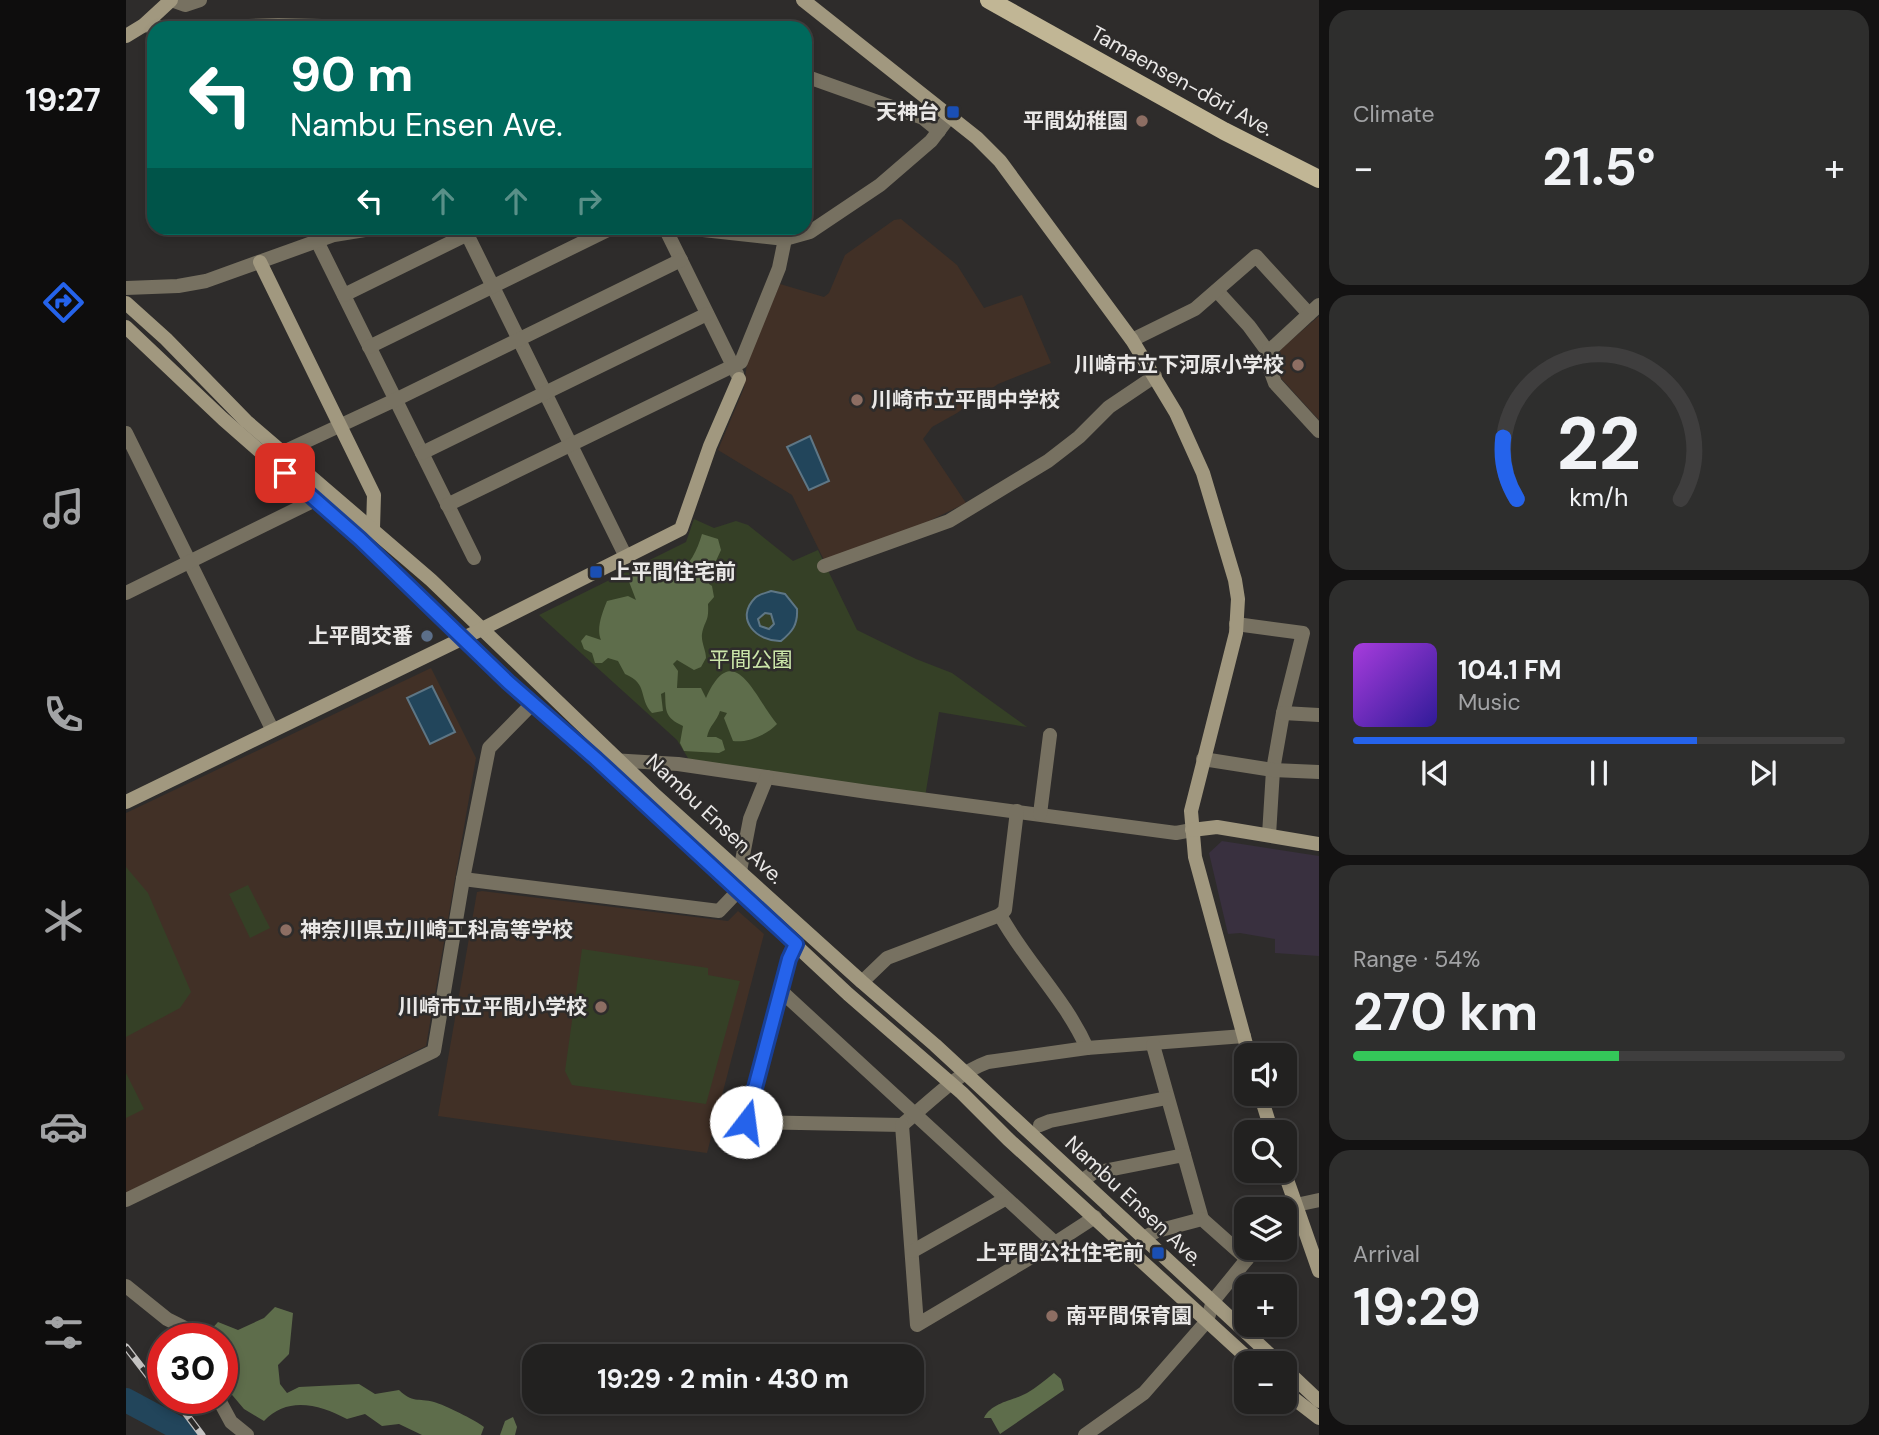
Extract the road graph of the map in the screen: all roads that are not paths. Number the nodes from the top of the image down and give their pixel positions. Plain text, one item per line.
1 (171, 0) edge
2 (200, 0) edge
3 (803, 0) edge
4 (989, 0) edge
5 (148, 21) edge
6 (145, 24) edge
7 (126, 36) edge
8 (812, 78) edge
9 (950, 116) junction
10 (939, 131) junction
11 (1319, 179) edge
12 (812, 231) edge
13 (334, 235) edge
14 (458, 235) edge
15 (468, 235) edge
16 (598, 235) edge
17 (668, 235) edge
18 (749, 235) edge
19 (799, 235) edge
20 (785, 239) junction
21 (317, 241) junction
22 (681, 260) junction
23 (260, 262) junction
24 (493, 286) junction
25 (126, 288) edge
26 (1217, 291) junction
27 (344, 295) junction
28 (126, 303) edge
29 (1314, 310) edge
30 (707, 314) junction
31 (126, 327) edge
32 (519, 340) junction
33 (1132, 340) junction
34 (369, 346) junction
35 (1268, 352) junction
36 (737, 373) junction
37 (1155, 376) junction
38 (545, 393) junction
39 (395, 400) junction
40 (341, 426) junction
41 (1319, 431) edge
42 (126, 433) edge
43 (571, 446) junction
44 (281, 453) junction
45 (422, 453) junction
46 (315, 500) junction
47 (447, 505) junction
48 (373, 528) junction
49 (626, 557) junction
50 (474, 558) dead end
51 (190, 562) junction
52 (824, 566) dead end
53 (126, 593) edge
54 (1236, 624) junction
55 (482, 629) junction
56 (462, 638) junction
57 (532, 704) junction
58 (1283, 713) junction
59 (1319, 715) edge
60 (272, 730) junction
61 (1050, 735) dead end
62 (596, 759) junction
63 (1203, 759) junction
64 (620, 760) junction
65 (1273, 770) junction
66 (1319, 772) edge
67 (767, 777) junction
68 (127, 797) edge
69 (1017, 811) junction
70 (1040, 814) junction
71 (1192, 830) junction
72 (1269, 835) junction
73 (1319, 845) edge
74 (740, 871) junction
75 (463, 879) junction
76 (739, 890) junction
77 (1000, 915) junction
78 (796, 944) junction
79 (862, 982) junction
80 (781, 991) junction
81 (1244, 1037) junction
82 (1246, 1043) edge
83 (1153, 1045) junction
84 (1087, 1048) junction
85 (966, 1074) junction
86 (951, 1084) junction
87 (1167, 1098) junction
88 (914, 1115) junction
89 (902, 1125) junction
90 (1040, 1125) dead end
91 (1184, 1155) junction
92 (1082, 1181) junction
93 (1005, 1199) junction
94 (126, 1200) edge
95 (1319, 1200) edge
96 (1297, 1208) edge
97 (1095, 1217) junction
98 (1202, 1219) junction
99 (1297, 1225) edge
100 (1143, 1238) junction
101 (1234, 1241) edge
102 (1055, 1243) junction
103 (913, 1251) junction
104 (1246, 1260) edge
105 (1319, 1271) edge
106 (126, 1286) edge
107 (1213, 1301) junction
108 (1207, 1321) junction
109 (175, 1323) edge
110 (1240, 1351) edge
111 (1266, 1351) edge
112 (1297, 1380) edge
113 (1297, 1401) edge
114 (1319, 1401) edge
115 (227, 1414) edge
116 (1319, 1418) edge
117 (247, 1435) edge
118 (1085, 1435) edge

1 - 2 street
1 - 5 street
3 - 9 street
4 - 11 main road, Tamaensen-dōri Ave.
6 - 7 street
8 - 10 street
9 - 10 street
9 - 33 street
10 - 12 street
13 - 21 street
14 - 27 street
15 - 24 street
16 - 24 street
17 - 22 street
18 - 20 street
19 - 20 street
20 - 36 street
21 - 23 street
21 - 27 street
22 - 30 street
22 - 32 street
23 - 25 street
23 - 40 street
24 - 32 street
24 - 34 street
26 - 29 street
26 - 33 street
26 - 35 street
27 - 34 street
28 - 44 street, Nambu Ensen Ave.
29 - 35 street
30 - 36 street
30 - 38 street
31 - 46 street, Nambu Ensen Ave.
32 - 38 street
32 - 39 street
33 - 37 street
34 - 39 street
35 - 41 street
36 - 43 street
36 - 49 street
37 - 52 street
37 - 54 street
38 - 43 street
38 - 45 street
39 - 40 street
39 - 45 street
40 - 44 street
40 - 48 street
42 - 51 street
43 - 47 street
43 - 49 street
44 - 48 street, Nambu Ensen Ave.
45 - 47 street
46 - 51 street
46 - 56 street, Nambu Ensen Ave.
47 - 50 street
48 - 55 street, Nambu Ensen Ave.
49 - 55 street
51 - 53 street
51 - 60 street
54 - 58 street
54 - 63 street
55 - 56 street
55 - 64 street, Nambu Ensen Ave.
56 - 57 street, Nambu Ensen Ave.
56 - 60 street
57 - 62 street, Nambu Ensen Ave.
57 - 75 street
58 - 59 street
58 - 65 street
60 - 68 street
61 - 70 street
62 - 64 street
62 - 76 street, Nambu Ensen Ave.
63 - 65 street
63 - 71 street
64 - 67 street
64 - 74 street, Nambu Ensen Ave.
65 - 66 street
65 - 72 street
67 - 69 street
67 - 74 street
69 - 70 street
69 - 77 street
70 - 71 street
71 - 72 street
71 - 81 street
72 - 73 street
74 - 79 street, Nambu Ensen Ave.
75 - 76 street
75 - 94 street
76 - 78 street, Nambu Ensen Ave.
77 - 79 street
77 - 84 street
78 - 80 street
78 - 86 street, Nambu Ensen Ave.
79 - 85 street, Nambu Ensen Ave.
80 - 88 street
80 - 89 street
81 - 82 street
81 - 83 street
83 - 84 street
83 - 87 street
84 - 85 street
85 - 86 street
85 - 92 street, Nambu Ensen Ave.
86 - 88 street
86 - 97 street, Nambu Ensen Ave.
87 - 90 street
87 - 91 street
88 - 89 street
88 - 93 street
89 - 103 street
91 - 92 street
91 - 98 street
92 - 100 street, Nambu Ensen Ave.
93 - 102 street
93 - 103 street
95 - 96 street
97 - 102 street
97 - 108 street, Nambu Ensen Ave.
98 - 100 street
98 - 101 street
99 - 105 street
100 - 107 street, Nambu Ensen Ave.
102 - 103 street
104 - 107 street
106 - 109 street
107 - 108 street
107 - 111 street, Nambu Ensen Ave.
108 - 110 street, Nambu Ensen Ave.
108 - 118 street
112 - 114 street
113 - 116 street
115 - 117 street

